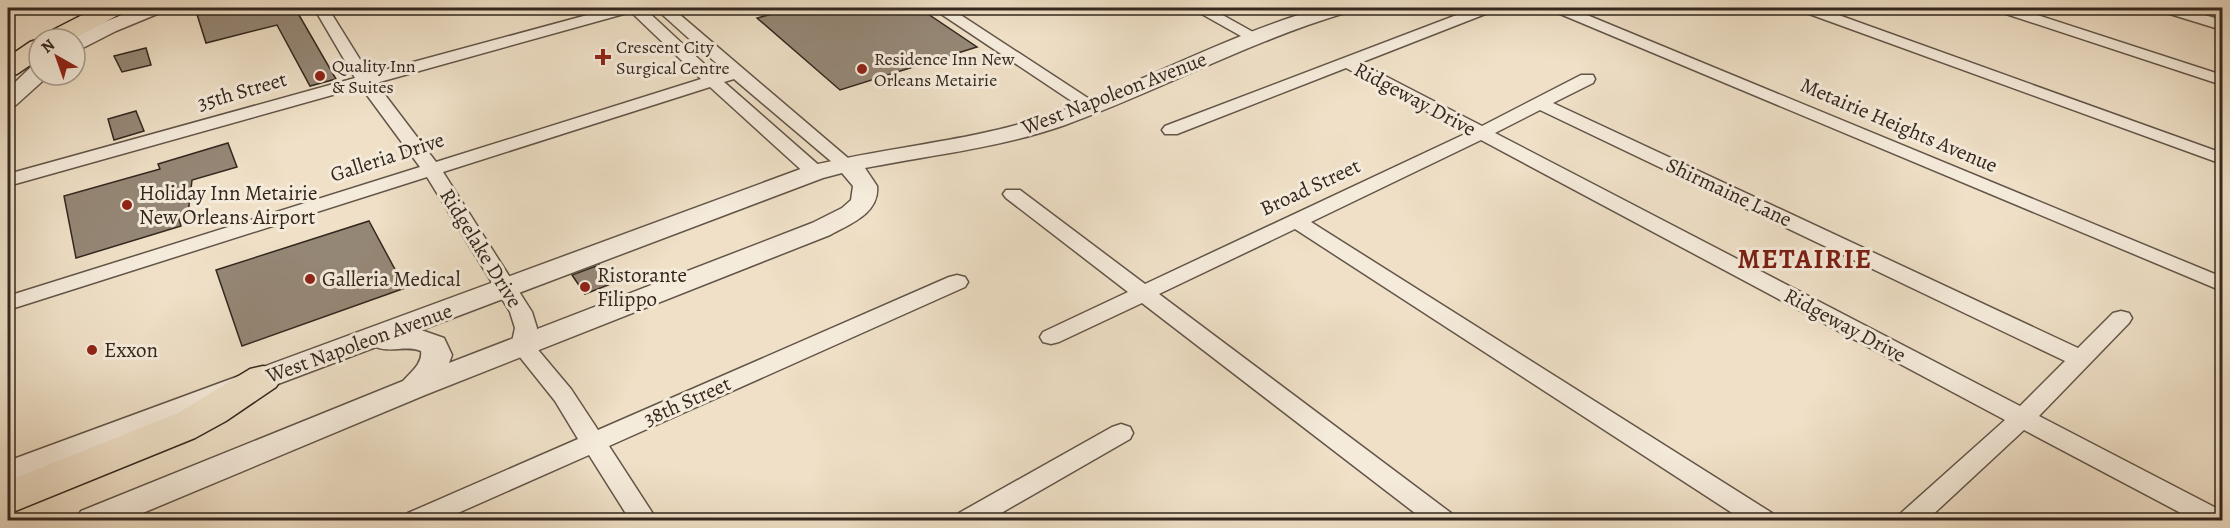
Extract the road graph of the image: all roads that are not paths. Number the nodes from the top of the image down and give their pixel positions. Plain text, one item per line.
1 (114, 8) edge
2 (125, 8) edge
3 (155, 8) edge
4 (321, 8) edge
5 (628, 8) edge
6 (636, 8) edge
7 (663, 8) edge
8 (940, 8) edge
9 (1199, 8) edge
10 (1341, 8) edge
11 (1488, 8) edge
12 (1558, 8) edge
13 (1806, 8) edge
14 (2002, 8) edge
15 (2165, 8) edge
16 (2223, 25) edge
17 (84, 27) edge
18 (87, 28) edge
19 (87, 33) edge
20 (1254, 37) junction
21 (27, 55) edge
22 (1346, 62) junction
23 (8, 68) edge
24 (736, 72) junction
25 (1587, 79) dead end
26 (712, 80) junction
27 (2223, 80) edge
28 (365, 81) junction
29 (27, 83) edge
30 (8, 100) edge
31 (1539, 103) junction
32 (1091, 106) junction
33 (1171, 130) dead end
34 (1480, 134) junction
35 (2223, 159) edge
36 (846, 164) junction
37 (431, 168) junction
38 (815, 172) junction
39 (8, 180) edge
40 (1013, 194) dead end
41 (1295, 220) junction
42 (957, 282) dead end
43 (2223, 285) edge
44 (507, 289) junction
45 (1141, 293) junction
46 (8, 303) edge
47 (2121, 318) dead end
48 (1051, 337) dead end
49 (522, 346) junction
50 (2081, 359) junction
51 (312, 360) junction
52 (263, 378) junction
53 (414, 388) junction
54 (2022, 418) junction
55 (1122, 434) dead end
56 (592, 442) junction
57 (8, 474) edge
58 (8, 499) edge
59 (93, 520) edge
60 (417, 520) edge
61 (644, 520) edge
62 (968, 520) edge
63 (1442, 520) edge
64 (1763, 520) edge
65 (1910, 520) edge
66 (2217, 520) edge

1 - 17 highway
2 - 18 highway
3 - 19 street
4 - 28 street, Ridgelake Drive
5 - 28 street, 35th Street
6 - 26 street
7 - 24 street
8 - 32 street
9 - 20 street
10 - 20 street, West Napoleon Avenue
11 - 22 street
12 - 43 street, Metairie Heights Avenue
13 - 35 street
14 - 27 street
15 - 16 street
20 - 32 street, West Napoleon Avenue
21 - 23 highway
22 - 33 street
22 - 34 street, Ridgeway Drive
24 - 26 street, Galleria Drive
24 - 36 street
25 - 31 street, Broad Street
26 - 37 street, Galleria Drive
26 - 38 street
28 - 37 street, Ridgelake Drive
28 - 39 street, 35th Street
29 - 30 street
31 - 34 street, Broad Street
31 - 50 street, Shirmaine Lane
32 - 36 street, West Napoleon Avenue
34 - 41 street, Broad Street
34 - 54 street, Ridgeway Drive
36 - 38 street, West Napoleon Avenue
36 - 49 street
37 - 44 street, Ridgelake Drive
37 - 46 street, Galleria Drive
38 - 44 street, West Napoleon Avenue
40 - 45 street
41 - 45 street, Broad Street
41 - 64 street
42 - 56 street, 38th Street
44 - 49 street, Ridgelake Drive
44 - 51 street, West Napoleon Avenue
45 - 48 street, Broad Street
45 - 63 street
47 - 50 street
49 - 53 street
49 - 56 street
50 - 54 street
51 - 52 street, West Napoleon Avenue
51 - 53 street
52 - 57 street, West Napoleon Avenue
52 - 58 highway
53 - 59 street
54 - 65 street
54 - 66 street, Ridgeway Drive
55 - 62 street
56 - 60 street, 38th Street
56 - 61 street

